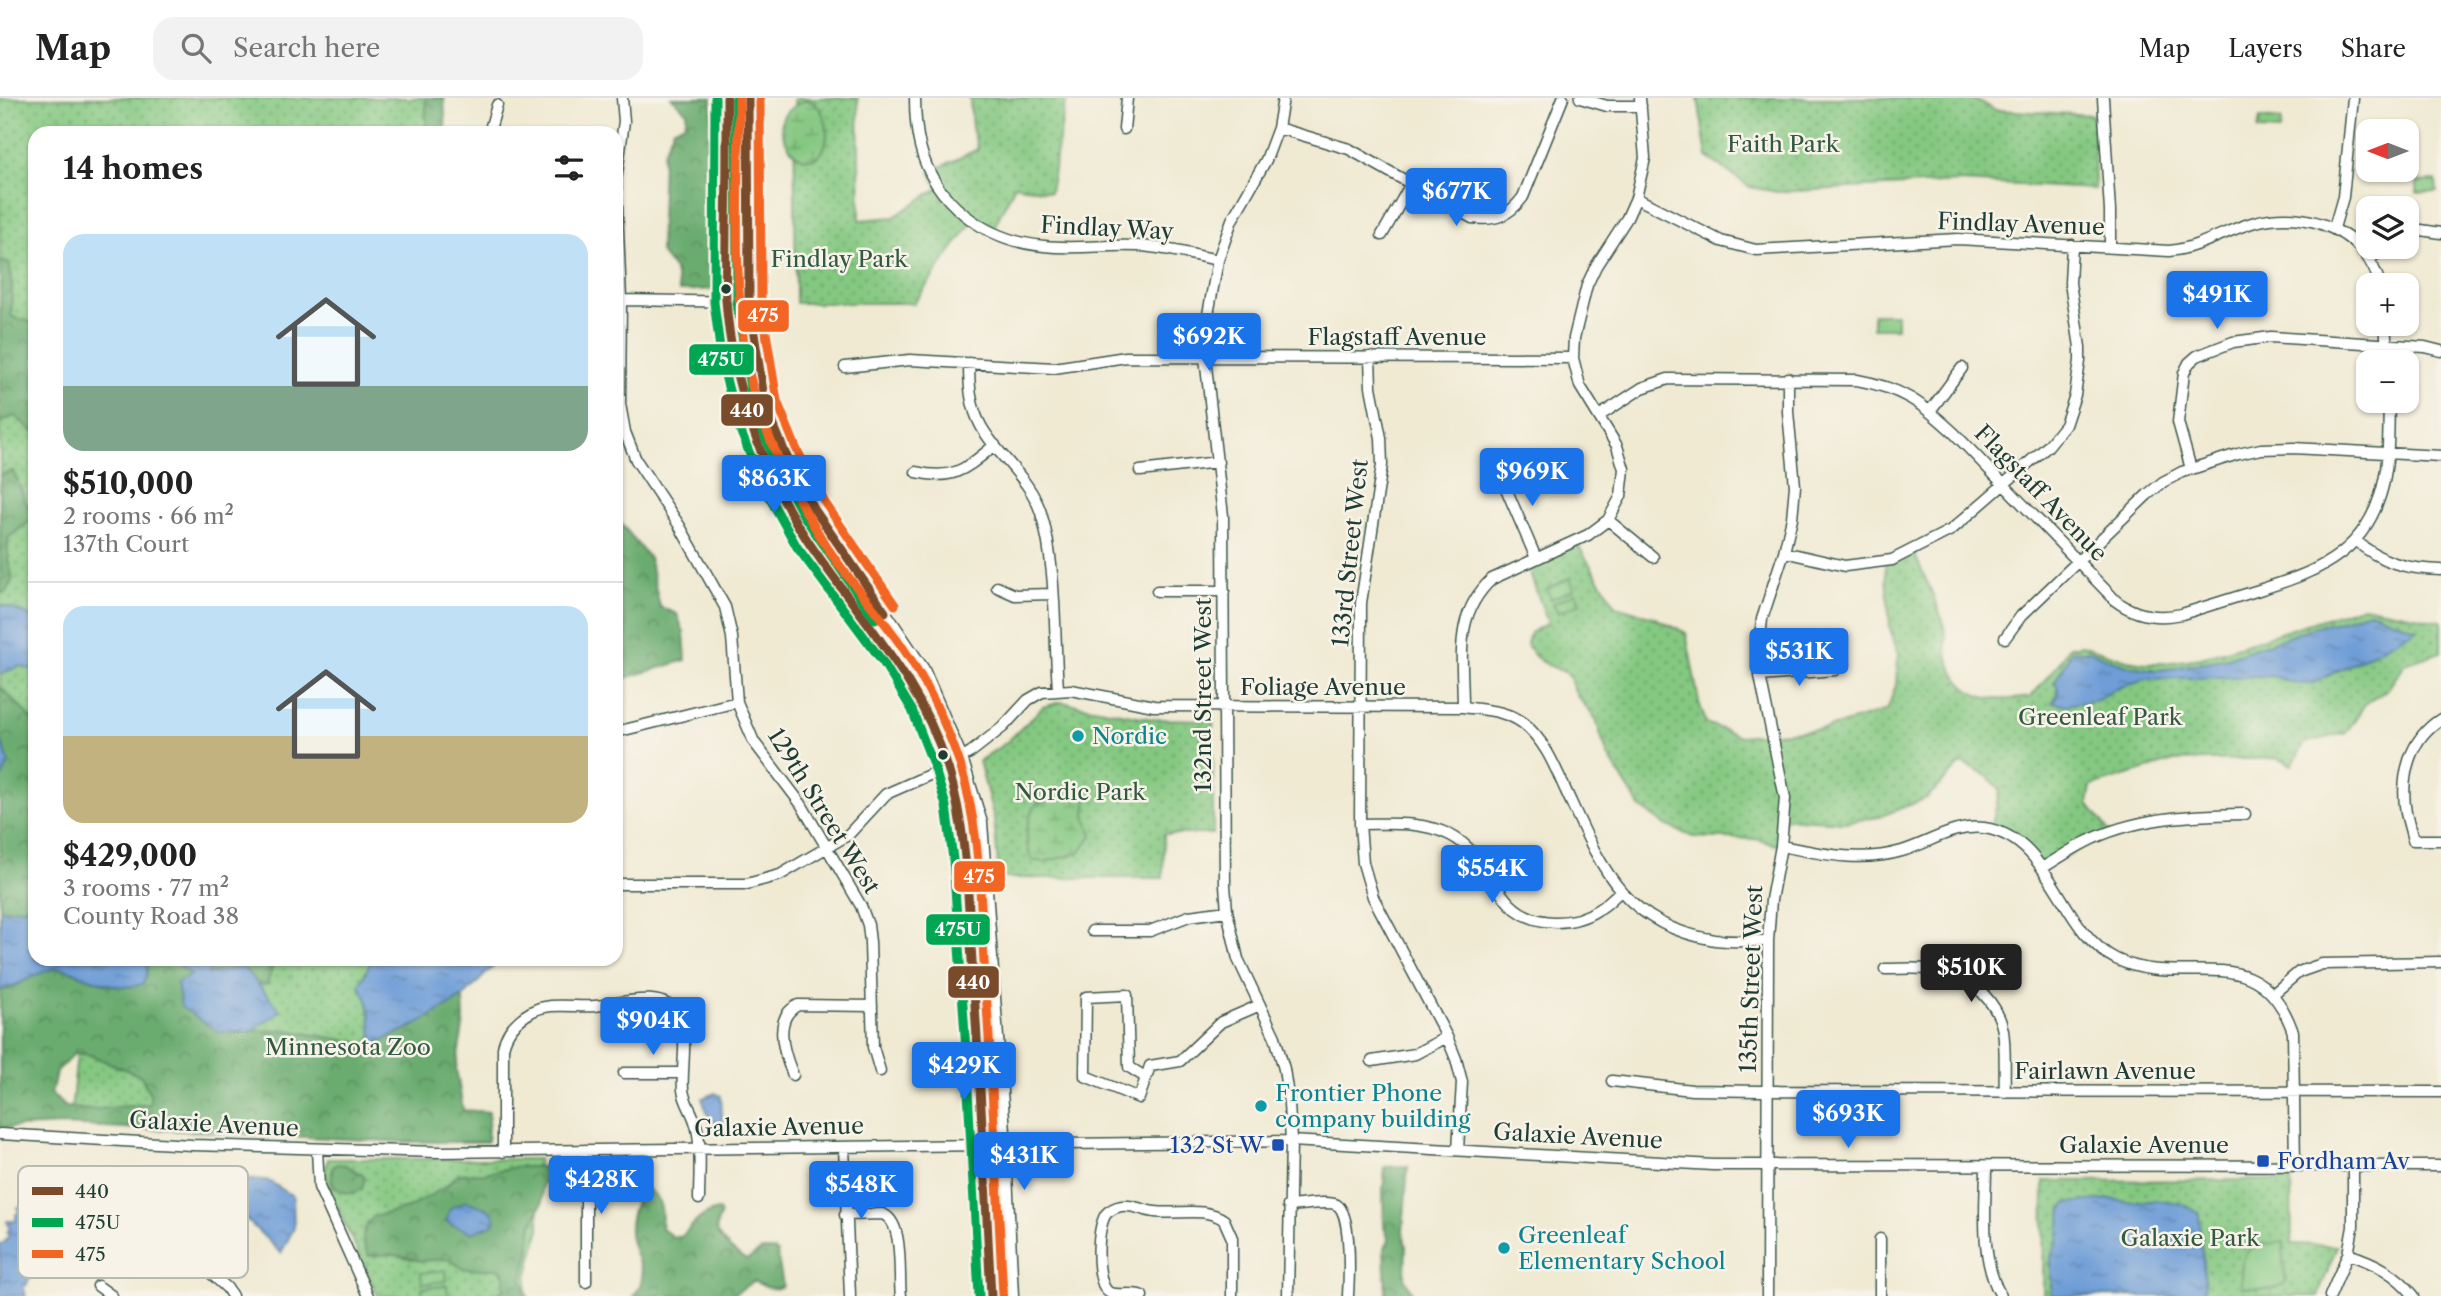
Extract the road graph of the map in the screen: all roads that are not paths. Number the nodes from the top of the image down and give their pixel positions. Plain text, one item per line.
1 (622, 98) edge
2 (727, 98) edge
3 (748, 98) edge
4 (915, 98) edge
5 (1126, 98) edge
6 (1283, 98) edge
7 (1563, 98) edge
8 (1580, 98) edge
9 (2103, 98) edge
10 (2353, 98) edge
11 (1641, 102) edge
12 (498, 105) dead end
13 (491, 126) edge
14 (1278, 128) junction
15 (623, 129) edge
16 (1124, 129) dead end
17 (1411, 184) junction
18 (1636, 198) junction
19 (2334, 228) junction
20 (2419, 231) edge
21 (2441, 233) edge
22 (1382, 235) dead end
23 (2356, 244) edge
24 (2072, 245) junction
25 (2109, 247) junction
26 (2369, 259) edge
27 (1218, 260) junction
28 (2375, 273) edge
29 (623, 299) edge
30 (726, 300) junction
31 (749, 302) junction
32 (2386, 336) edge
33 (2386, 344) junction
34 (2387, 350) edge
35 (2441, 351) edge
36 (1205, 357) junction
37 (1370, 358) junction
38 (1573, 358) junction
39 (969, 363) junction
40 (845, 367) dead end
41 (1962, 368) dead end
42 (1788, 379) junction
43 (1930, 411) junction
44 (2389, 413) edge
45 (1599, 416) junction
46 (623, 424) edge
47 (995, 445) junction
48 (2387, 454) junction
49 (2441, 456) edge
50 (1218, 462) junction
51 (2190, 469) junction
52 (1498, 470) dead end
53 (1140, 471) dead end
54 (916, 472) dead end
55 (2004, 485) junction
56 (1608, 520) junction
57 (2355, 540) junction
58 (1784, 552) junction
59 (1653, 557) dead end
60 (1536, 558) junction
61 (2077, 561) junction
62 (2441, 570) edge
63 (997, 587) dead end
64 (1157, 591) dead end
65 (1224, 591) junction
66 (1052, 594) junction
67 (2005, 638) dead end
68 (1835, 670) dead end
69 (1760, 676) junction
70 (1058, 689) junction
71 (737, 702) junction
72 (1463, 707) junction
73 (1224, 708) junction
74 (1360, 708) junction
75 (2441, 719) edge
76 (623, 730) edge
77 (953, 761) junction
78 (2245, 814) dead end
79 (1360, 824) junction
80 (2441, 840) edge
81 (1781, 846) junction
82 (827, 848) junction
83 (2042, 868) junction
84 (623, 884) edge
85 (1619, 892) junction
86 (1227, 911) junction
87 (1091, 931) dead end
88 (1768, 941) junction
89 (2441, 962) edge
90 (1885, 969) dead end
91 (2273, 994) junction
92 (1260, 1004) junction
93 (872, 1006) junction
94 (1447, 1037) junction
95 (1372, 1061) dead end
96 (880, 1071) dead end
97 (624, 1073) dead end
98 (683, 1073) junction
99 (793, 1075) dead end
100 (1145, 1077) junction
101 (1612, 1081) dead end
102 (1768, 1091) junction
103 (2005, 1091) junction
104 (2295, 1092) junction
105 (2441, 1092) edge
106 (0, 1134) edge
107 (1291, 1141) junction
108 (1003, 1144) junction
109 (984, 1145) junction
110 (844, 1147) junction
111 (317, 1150) junction
112 (586, 1150) junction
113 (698, 1150) junction
114 (1458, 1150) junction
115 (503, 1152) junction
116 (1768, 1165) junction
117 (1986, 1166) junction
118 (2295, 1166) junction
119 (2353, 1166) junction
120 (2441, 1166) edge
121 (698, 1199) dead end
122 (1288, 1206) junction
123 (845, 1215) junction
124 (1880, 1240) dead end
125 (2348, 1254) junction
126 (215, 1278) edge
127 (586, 1282) dead end
128 (98, 1286) dead end
129 (112, 1296) edge
130 (232, 1296) edge
131 (368, 1296) edge
132 (850, 1296) edge
133 (901, 1296) edge
134 (991, 1296) edge
135 (1011, 1296) edge
136 (1142, 1296) edge
137 (1231, 1296) edge
138 (1288, 1296) edge
139 (1348, 1296) edge
140 (1768, 1296) edge
141 (1880, 1296) edge
142 (2001, 1296) edge
143 (2330, 1296) edge
144 (2414, 1296) edge

1 - 15 street, 129th Street West
2 - 30 main road
3 - 31 main road
4 - 27 street, Findlay Way
5 - 16 street
6 - 14 street, 132nd Street West
7 - 17 street
8 - 11 street
9 - 25 street
10 - 19 street
11 - 18 street
12 - 13 street
14 - 17 street
14 - 27 street, 132nd Street West
17 - 22 street
18 - 24 street, Findlay Avenue
18 - 38 street
19 - 23 street, Findlay Avenue
19 - 25 street, Findlay Avenue
20 - 21 street
24 - 25 street, Findlay Avenue
24 - 55 street
26 - 28 street, Findlay Avenue
27 - 36 street, 132nd Street West
29 - 30 street
30 - 31 street
30 - 77 main road
31 - 77 main road
32 - 33 street
33 - 34 street
33 - 35 street
33 - 51 street
36 - 37 street, Flagstaff Avenue
36 - 39 street, Flagstaff Avenue
36 - 50 street, 132nd Street West
37 - 38 street, Flagstaff Avenue
37 - 74 street, 133rd Street West
38 - 45 street
39 - 40 street, Flagstaff Avenue
39 - 47 street
41 - 43 street
42 - 43 street, Flagstaff Avenue
42 - 45 street, Flagstaff Avenue
42 - 58 street, 135th Street West
43 - 55 street, Flagstaff Avenue
44 - 48 street
45 - 56 street
46 - 71 street, 129th Street West
47 - 54 street
47 - 66 street
48 - 49 street
48 - 51 street
48 - 57 street, Flagstaff Avenue
50 - 53 street
50 - 65 street, 132nd Street West
51 - 61 street
52 - 60 street
55 - 58 street
55 - 61 street, Flagstaff Avenue
56 - 59 street
56 - 60 street
57 - 61 street, Flagstaff Avenue
57 - 62 street
58 - 69 street, 135th Street West
60 - 72 street
61 - 67 street
63 - 66 street
64 - 65 street
65 - 73 street, 132nd Street West
66 - 70 street
68 - 69 street
69 - 81 street, 135th Street West
70 - 73 street, Foliage Avenue
70 - 77 street
71 - 76 street
71 - 82 street, 129th Street West
72 - 74 street, Foliage Avenue
72 - 85 street, Foliage Avenue
73 - 74 street, Foliage Avenue
73 - 86 street, 132nd Street West
74 - 79 street, 133rd Street West
75 - 80 street
77 - 82 street
77 - 108 main road
77 - 109 main road
78 - 83 street
79 - 85 street
79 - 94 street, 133rd Street West
81 - 83 street
81 - 88 street, 135th Street West
82 - 84 street
82 - 93 street, 129th Street West
83 - 91 street
85 - 88 street, Foliage Avenue
86 - 87 street
86 - 92 street, 132nd Street West
88 - 102 street, 135th Street West
89 - 91 street
90 - 103 street
91 - 104 street
92 - 100 street
92 - 107 street, 132nd Street West
93 - 96 street, 129th Street West
93 - 99 street
94 - 95 street
94 - 114 street, 133rd Street West
97 - 98 street
98 - 113 street
98 - 115 street
100 - 100 street
101 - 102 street, Fairlawn Avenue
102 - 103 street, Fairlawn Avenue
102 - 116 street, 135th Street West
103 - 104 street, Fairlawn Avenue
104 - 105 street, Fairlawn Avenue
104 - 118 street
106 - 111 street, Galaxie Avenue
107 - 108 street, Galaxie Avenue
107 - 114 street, Galaxie Avenue
107 - 122 street, 132nd Street West
108 - 109 street, Galaxie Avenue
108 - 135 main road
109 - 110 street, Galaxie Avenue
109 - 134 main road
110 - 113 street, Galaxie Avenue
110 - 123 street
111 - 115 street, Galaxie Avenue
111 - 131 street
112 - 113 street, Galaxie Avenue
112 - 115 street, Galaxie Avenue
112 - 127 street
113 - 121 street
114 - 116 street, Galaxie Avenue
116 - 117 street, Galaxie Avenue
116 - 140 street, 135th Street West
117 - 118 street, Galaxie Avenue
117 - 142 street
118 - 119 street, Galaxie Avenue
119 - 120 street, Galaxie Avenue
119 - 125 street
122 - 138 street, 132nd Street West
122 - 139 street
123 - 132 street
123 - 133 street
124 - 141 street
125 - 143 street
125 - 144 street
126 - 130 street
128 - 129 street
136 - 137 street

